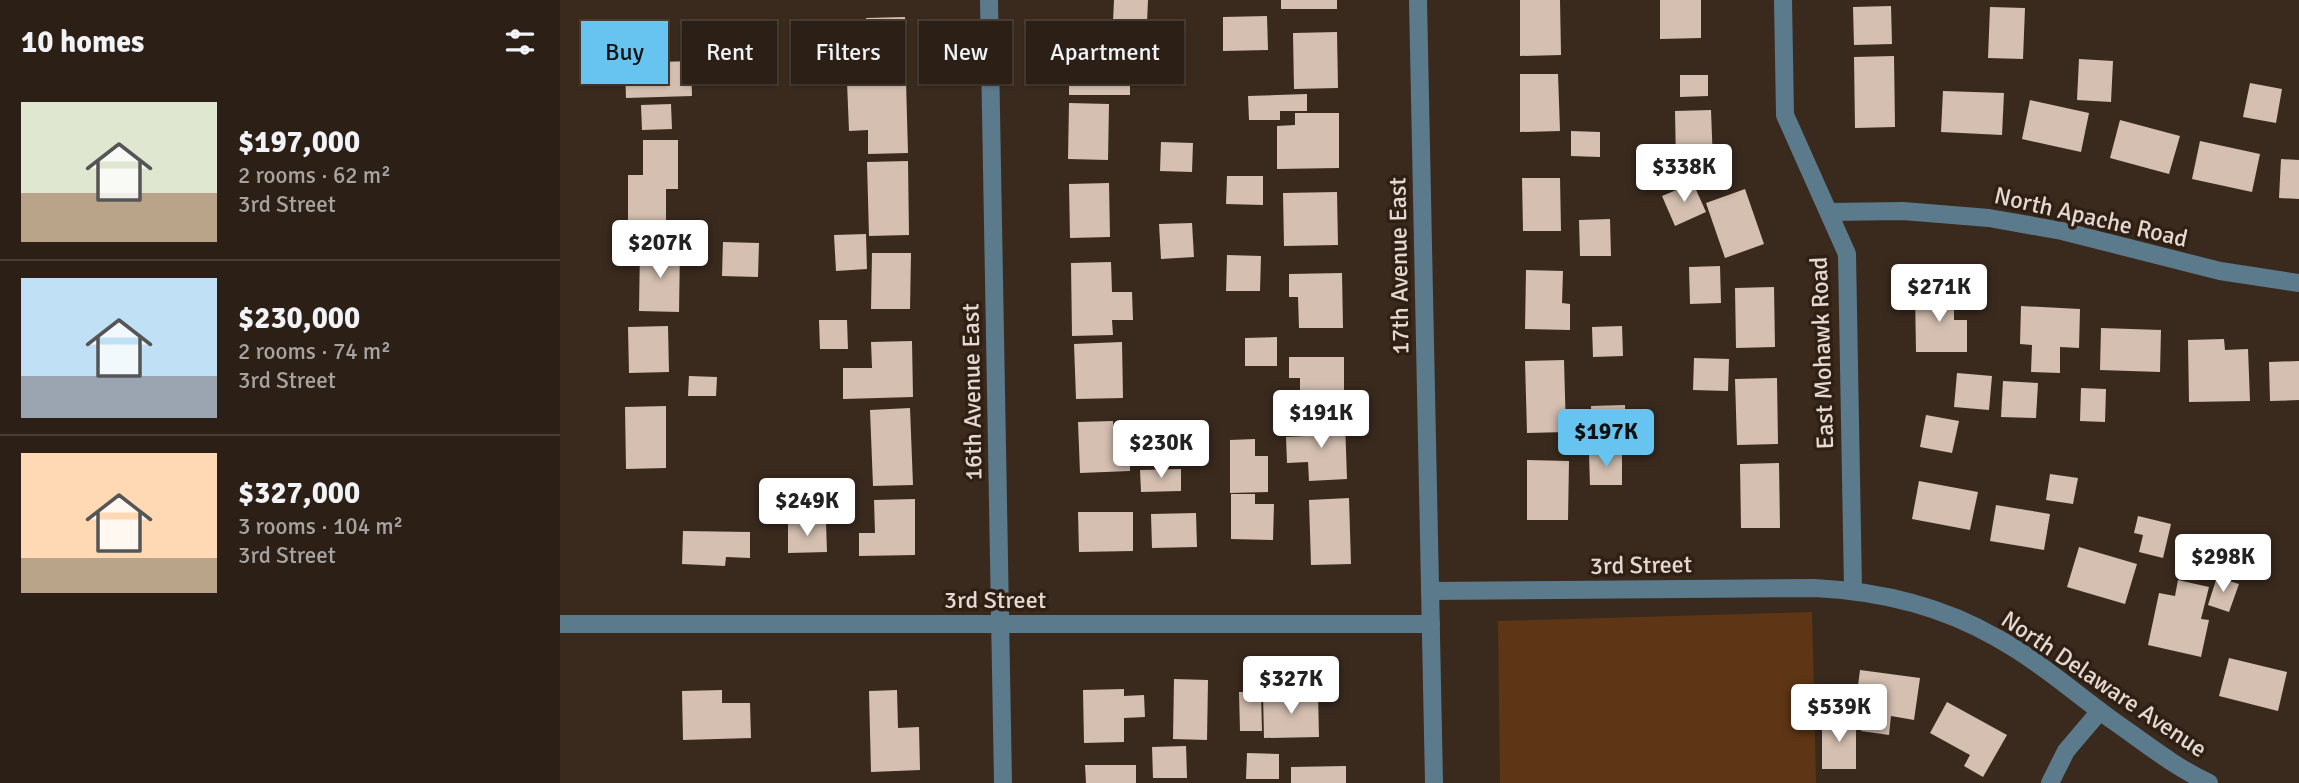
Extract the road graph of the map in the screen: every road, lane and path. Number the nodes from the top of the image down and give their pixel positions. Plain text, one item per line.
1 (989, 0) edge
2 (1419, 0) edge
3 (1783, 0) edge
4 (1829, 212) junction
5 (2299, 283) edge
6 (1853, 589) junction
7 (1430, 591) junction
8 (560, 624) edge
9 (1431, 624) junction
10 (1000, 625) junction
11 (2101, 711) junction
12 (1003, 783) edge
13 (1434, 783) edge
14 (2050, 783) edge
15 (2209, 783) edge

1 - 10 street, 16th Avenue East
2 - 7 street, 17th Avenue East
3 - 4 street, East Mohawk Road
4 - 5 street, North Apache Road
4 - 6 street, East Mohawk Road
6 - 7 street, 3rd Street
6 - 11 street, North Delaware Avenue
7 - 9 street, 17th Avenue East
8 - 10 street, 3rd Street
9 - 10 street, 3rd Street
9 - 13 street, 17th Avenue East
10 - 12 street, 16th Avenue East
11 - 14 street
11 - 15 street, North Delaware Avenue

